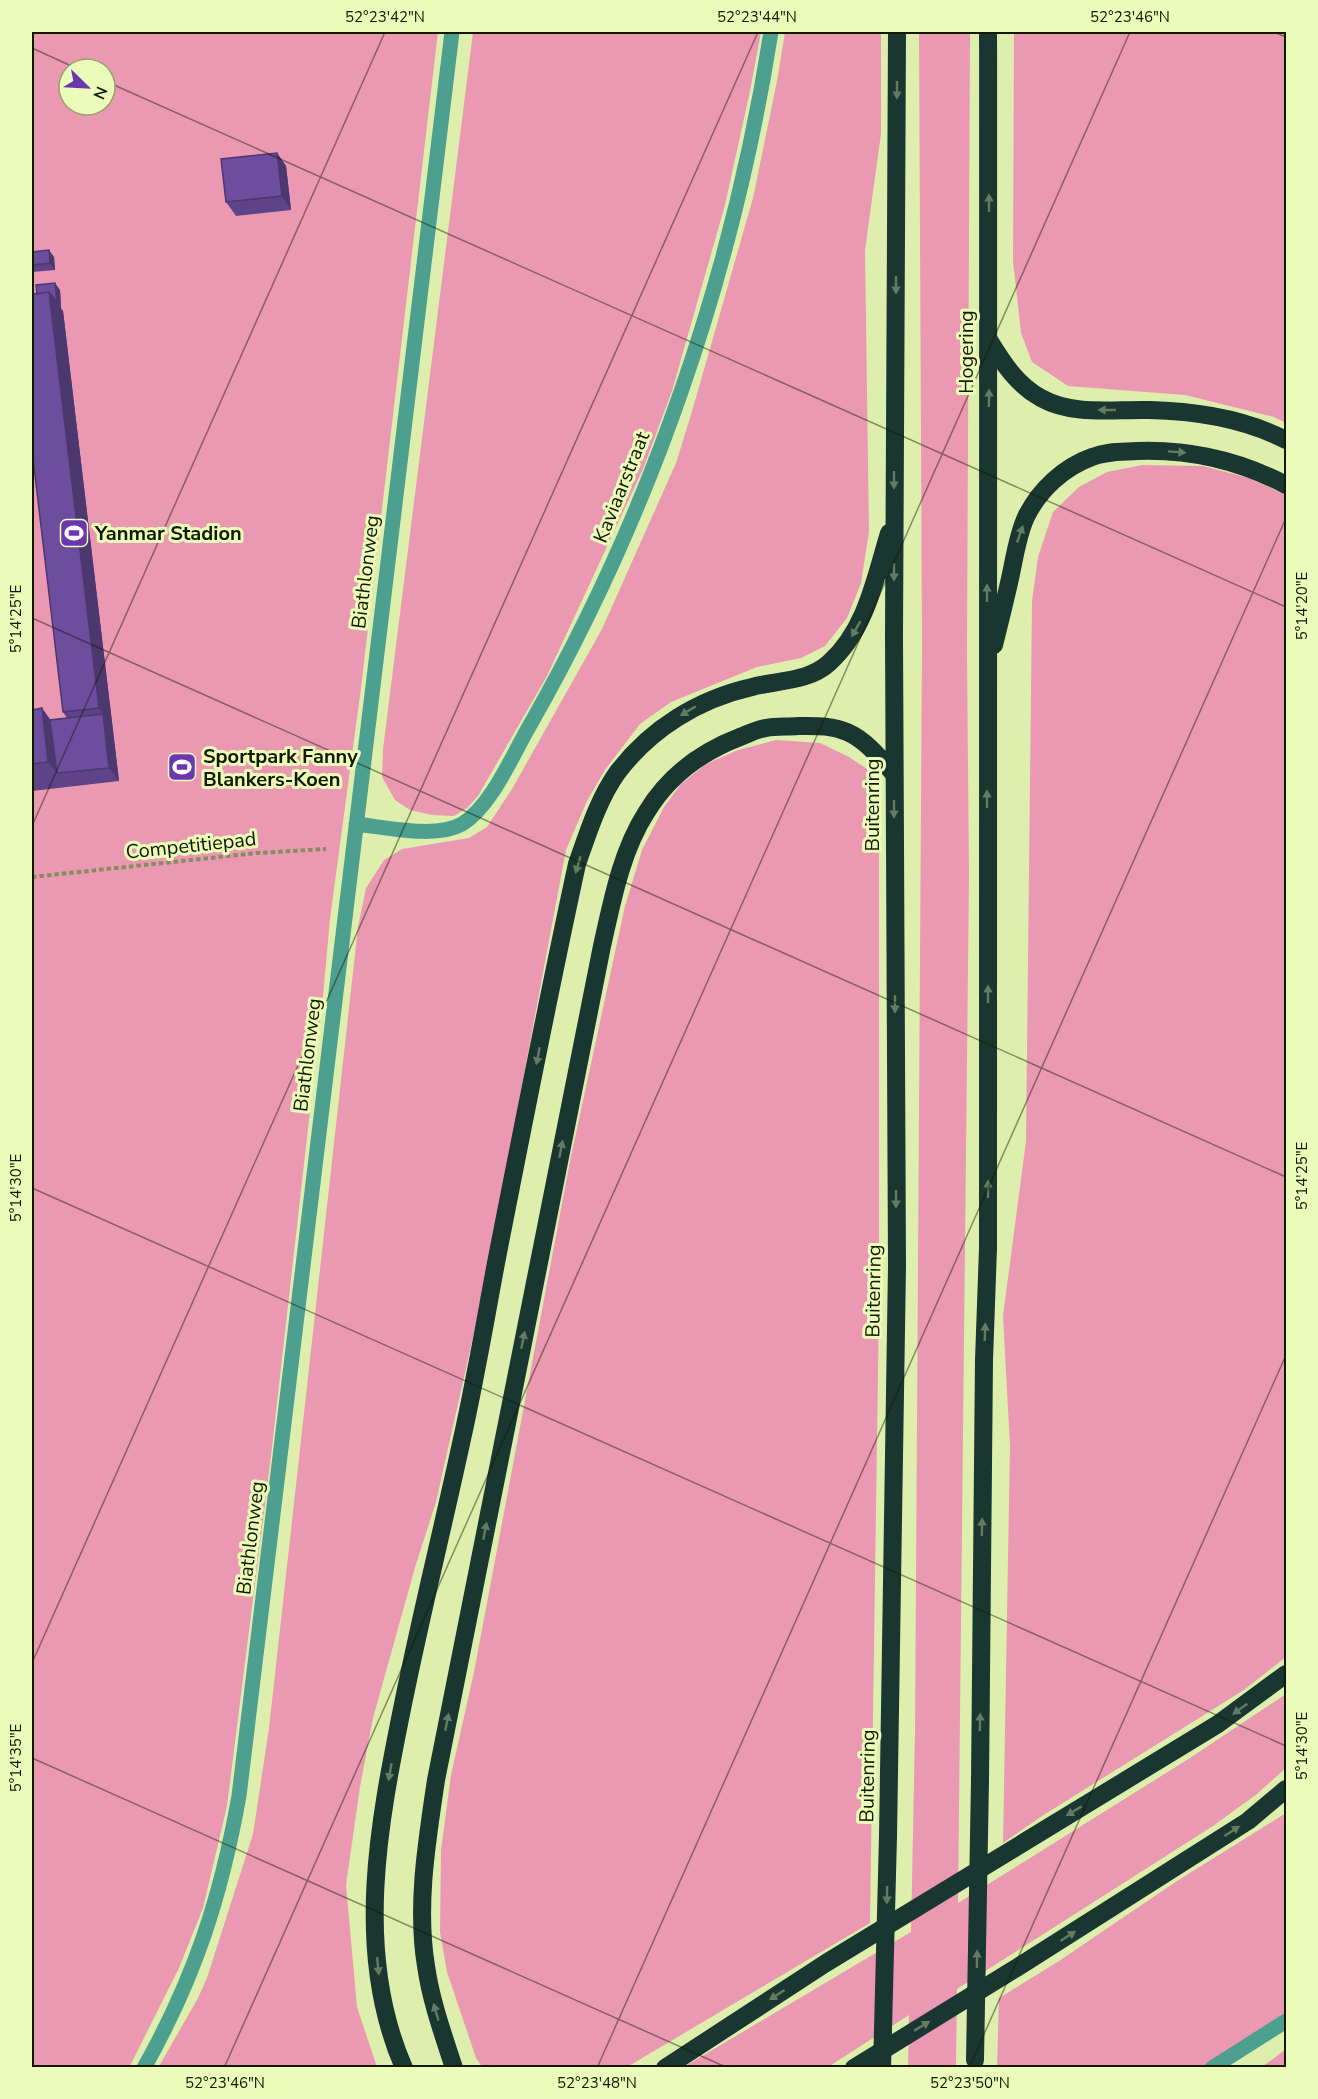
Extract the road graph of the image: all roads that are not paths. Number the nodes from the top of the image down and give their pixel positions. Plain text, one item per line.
1 (452, 32) edge
2 (771, 32) edge
3 (897, 32) edge
4 (988, 32) edge
5 (989, 340) junction
6 (1287, 440) edge
7 (1287, 485) edge
8 (894, 514) junction
9 (987, 673) junction
10 (894, 774) junction
11 (356, 824) junction
12 (1287, 1674) edge
13 (1287, 1789) edge
14 (1287, 2021) edge
15 (975, 2064) edge
16 (144, 2067) edge
17 (404, 2067) edge
18 (454, 2067) edge
19 (665, 2067) edge
20 (854, 2067) edge
21 (882, 2067) edge
22 (1212, 2067) edge

1 - 11 street, Biathlonweg
2 - 11 street, Kaviaarstraat
3 -> 8 highway
5 -> 4 highway, Hogering
6 -> 5 highway
9 -> 5 highway, Hogering
9 -> 7 highway
8 -> 10 highway, Buitenring
8 -> 17 highway
15 -> 9 highway, bridge
18 -> 10 highway
10 -> 21 highway, Buitenring, bridge
11 - 16 street, Biathlonweg
12 -> 19 highway
20 -> 13 highway
14 - 22 street

